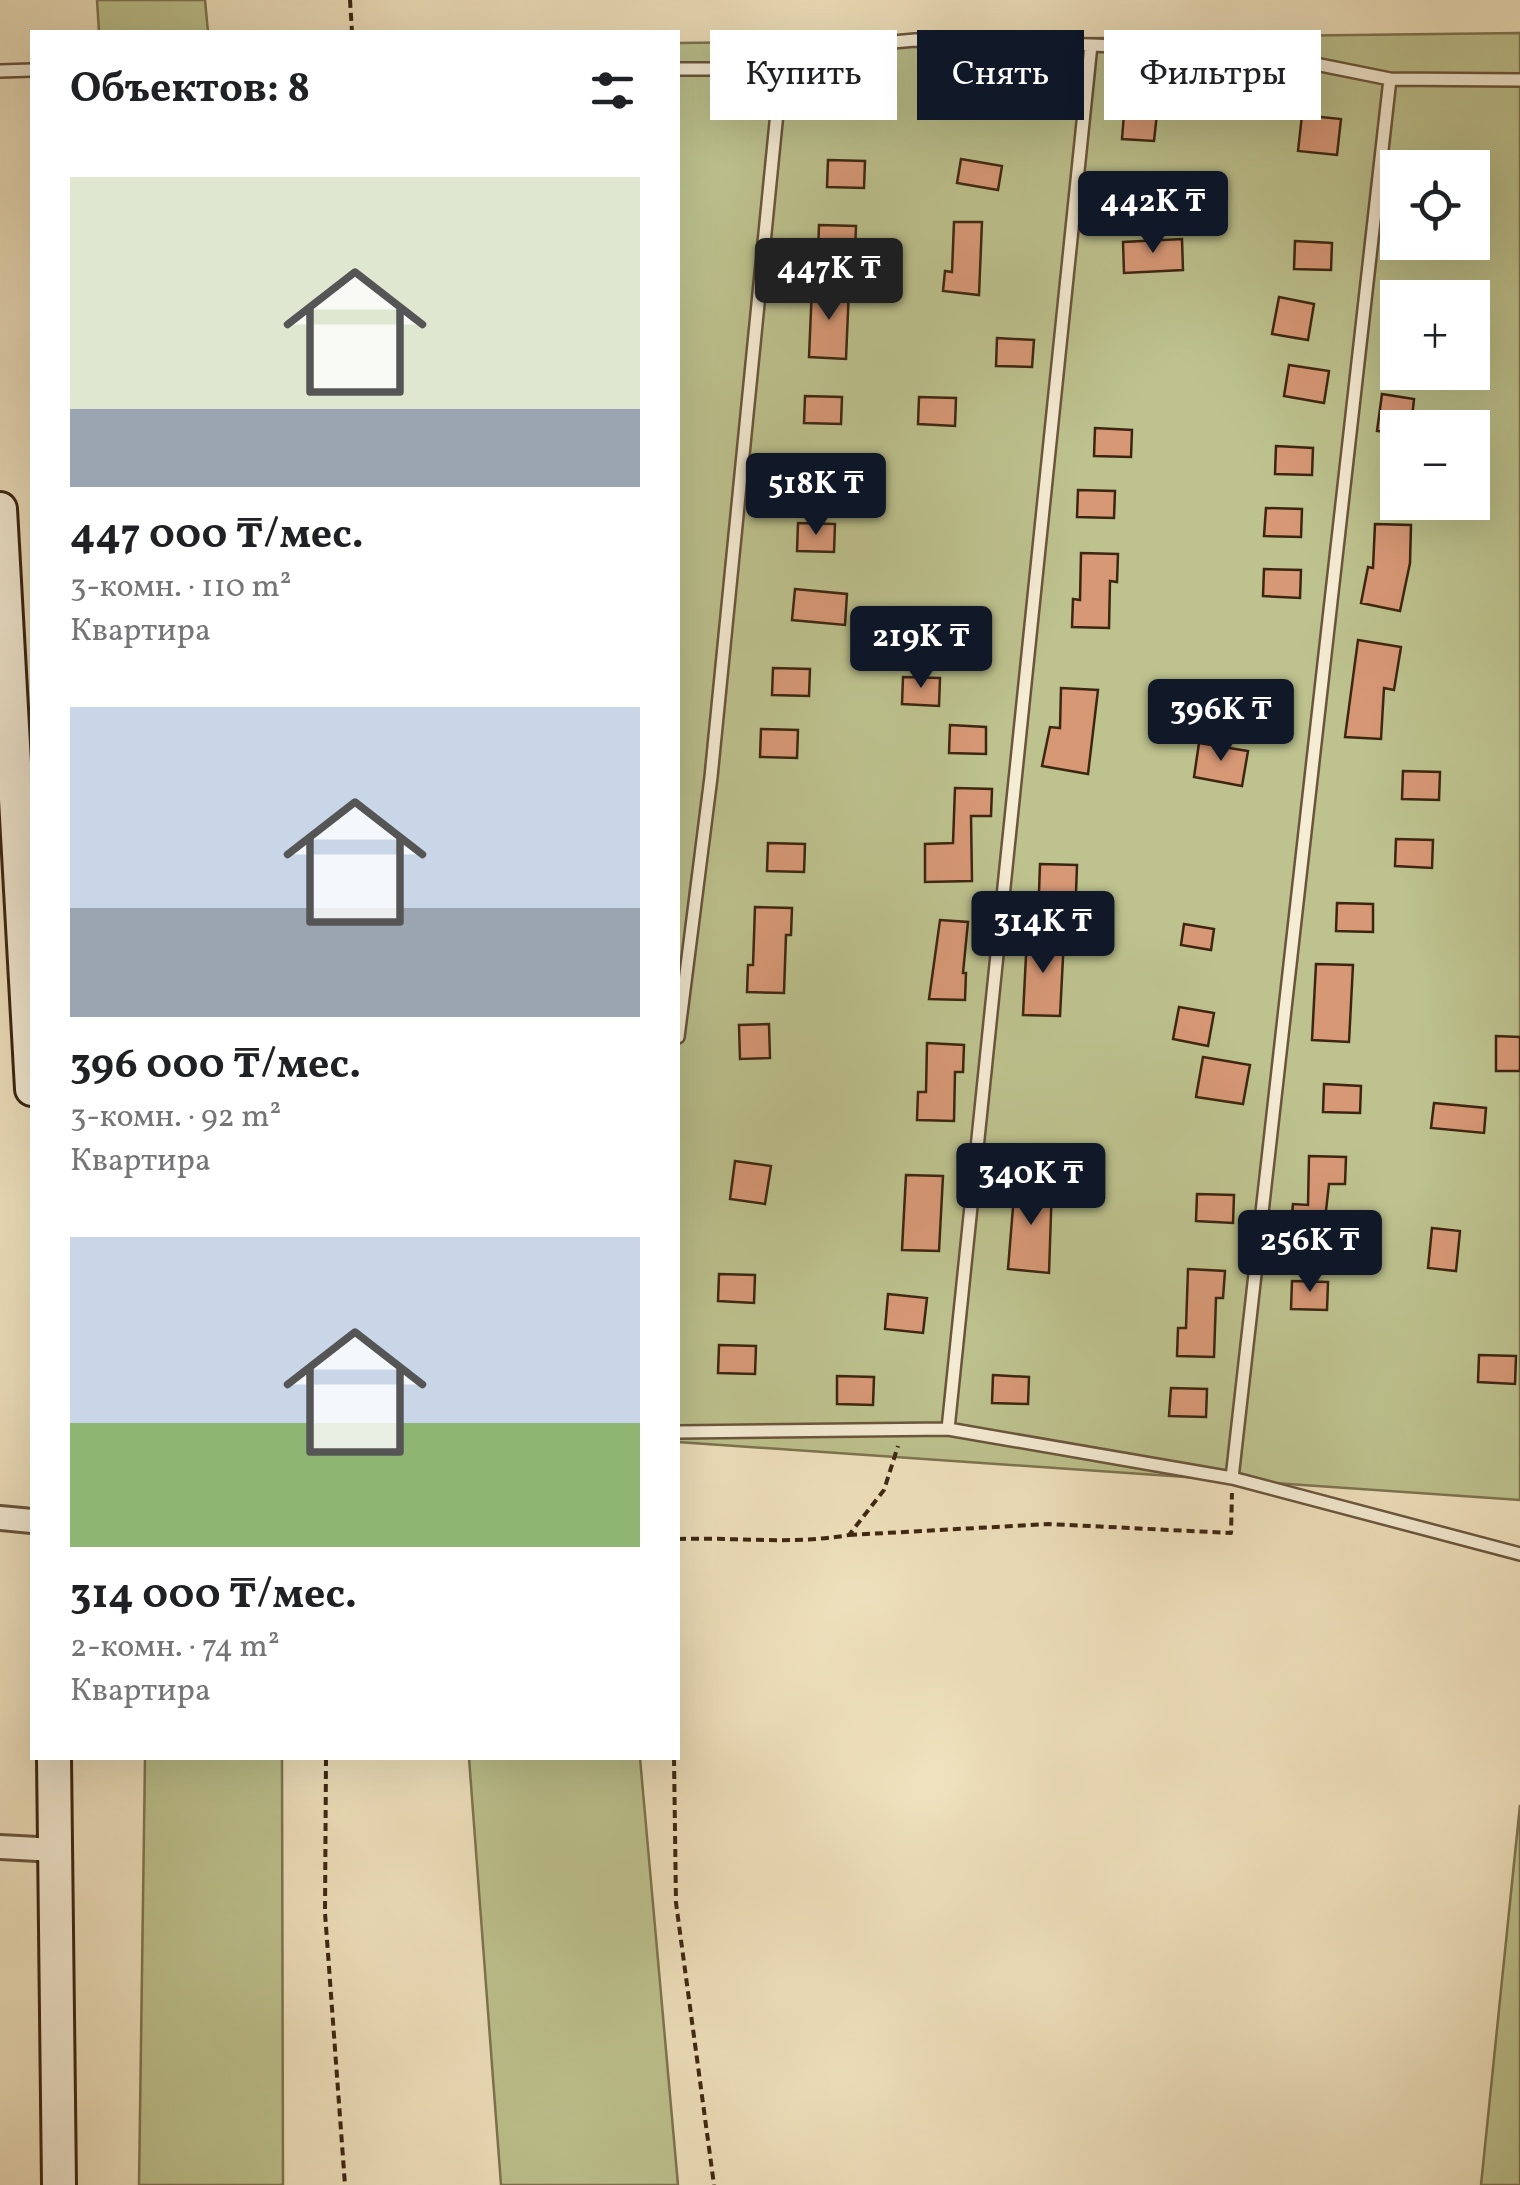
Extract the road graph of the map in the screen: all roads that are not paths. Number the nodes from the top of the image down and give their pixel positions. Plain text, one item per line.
1 (897, 42) edge
2 (1091, 45) junction
3 (680, 69) edge
4 (710, 69) edge
5 (0, 70) edge
6 (30, 70) edge
7 (1390, 78) junction
8 (1520, 80) edge
9 (776, 120) edge
10 (0, 509) edge
11 (10, 804) edge
12 (680, 1021) edge
13 (30, 1063) edge
14 (948, 1428) junction
15 (680, 1432) edge
16 (1232, 1478) junction
17 (0, 1518) edge
18 (30, 1521) edge
19 (1520, 1554) edge
20 (54, 1760) edge
21 (0, 1847) edge
22 (56, 1850) junction
23 (59, 2185) edge

1 - 2 lane
2 - 7 lane
2 - 14 lane
3 - 4 lane
5 - 6 lane
7 - 8 lane
7 - 16 lane
9 - 12 lane
10 - 11 main road
11 - 13 main road
14 - 15 lane
14 - 16 lane
16 - 19 lane
17 - 18 street
20 - 22 main road
21 - 22 street
22 - 23 main road

